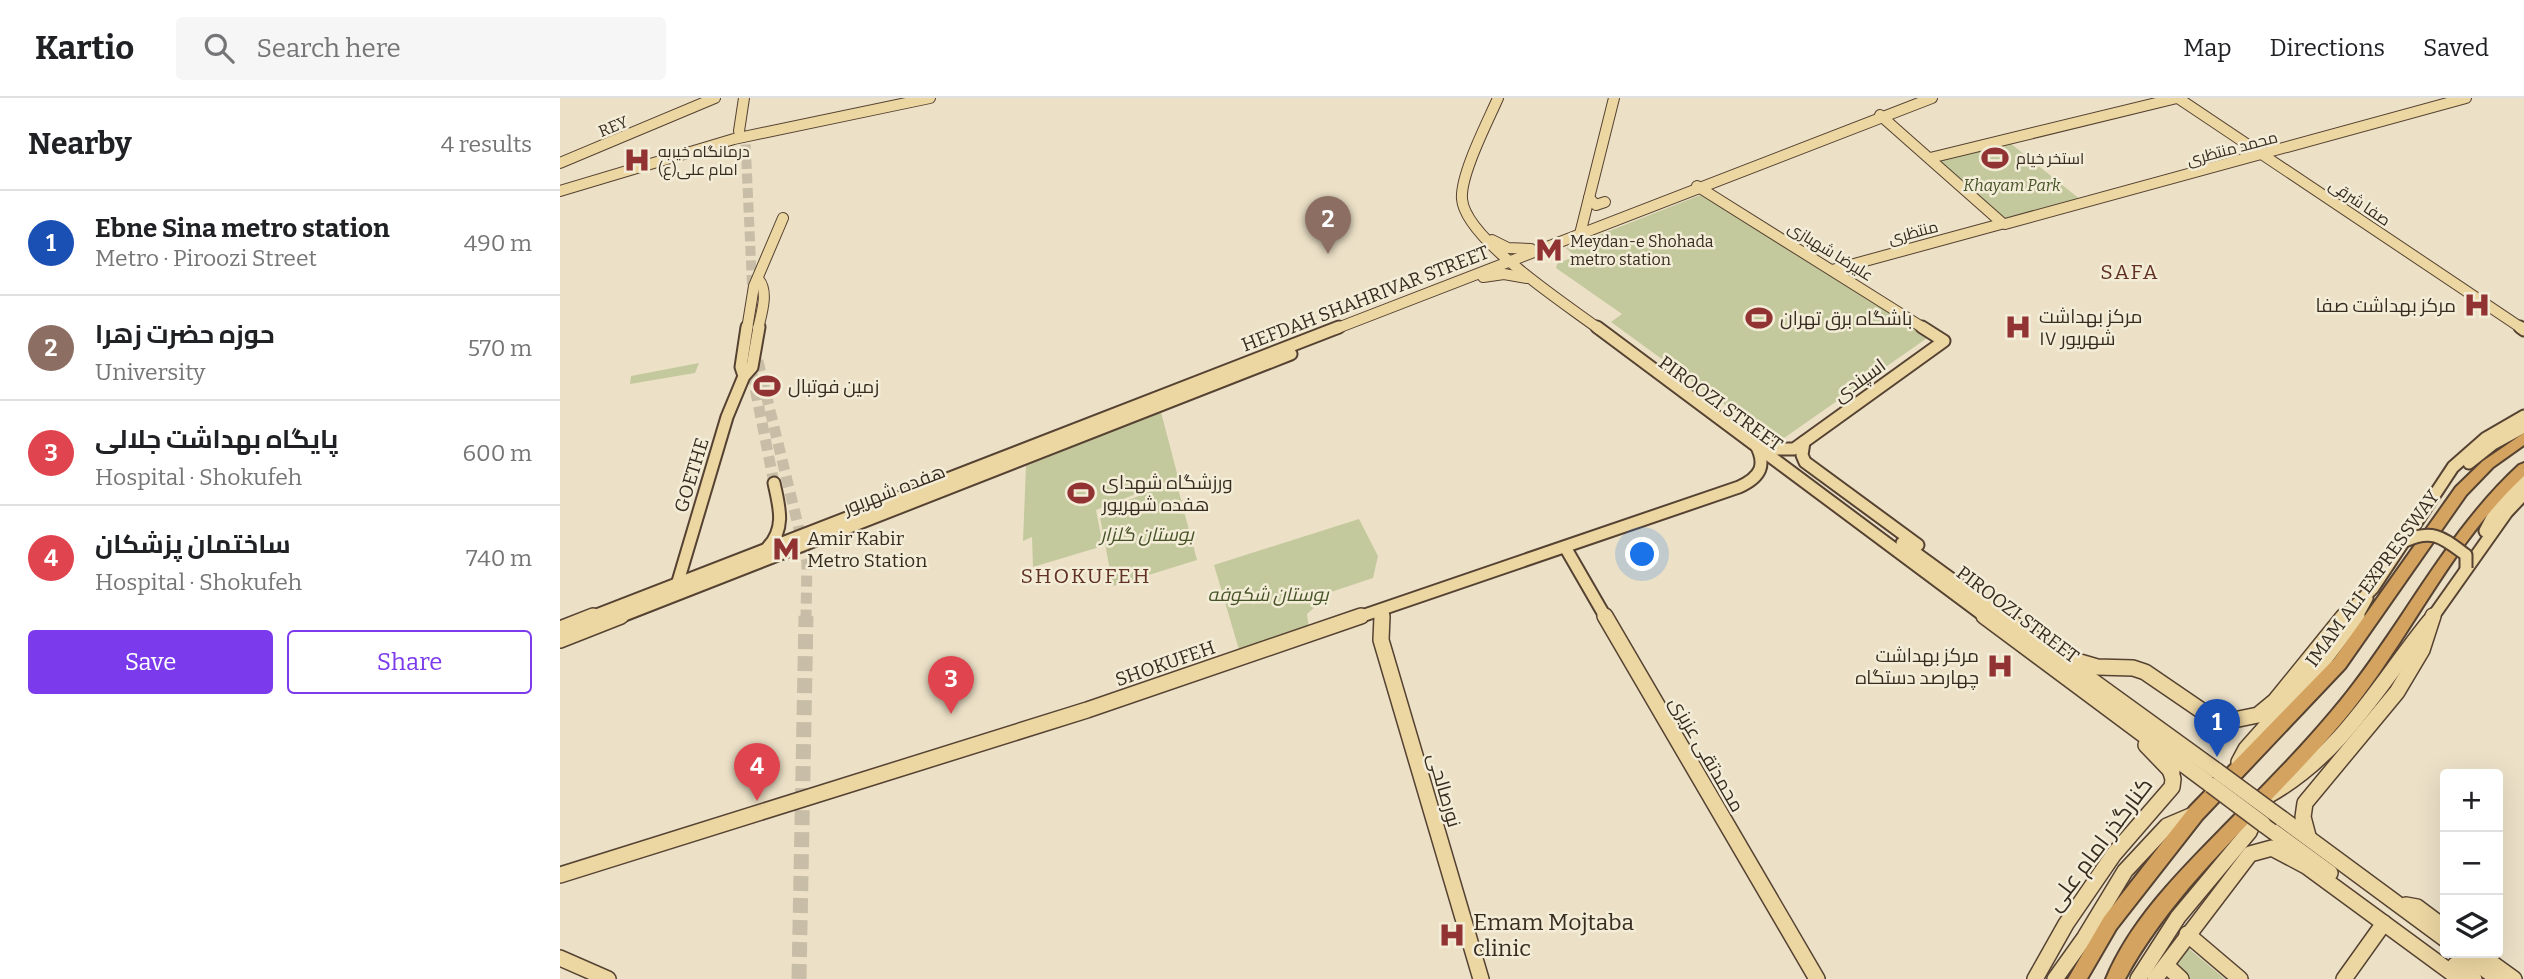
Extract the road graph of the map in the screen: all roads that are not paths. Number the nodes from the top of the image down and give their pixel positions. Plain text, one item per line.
1 (715, 98) edge
2 (746, 98) edge
3 (930, 98) edge
4 (1498, 98) edge
5 (1505, 98) edge
6 (1614, 98) edge
7 (1923, 98) edge
8 (1933, 98) edge
9 (2177, 98) edge
10 (2185, 98) edge
11 (2466, 98) edge
12 (1881, 116) junction
13 (2220, 124) junction
14 (742, 131) tunnel mouth
15 (2263, 153) junction
16 (1930, 158) junction
17 (560, 163) edge
18 (1695, 188) junction
19 (560, 191) edge
20 (1589, 198) junction
21 (1605, 202) dead end
22 (783, 218) dead end
23 (2003, 224) junction
24 (1479, 228) junction
25 (1580, 234) junction
26 (1490, 242) junction
27 (1541, 248) junction
28 (1509, 261) junction
29 (1832, 270) junction
30 (1478, 273) junction
31 (1537, 283) junction
32 (1563, 302) junction
33 (2519, 326) edge
34 (1944, 341) joint
35 (1632, 352) junction
36 (1163, 399) junction
37 (2524, 416) edge
38 (2524, 427) edge
39 (2524, 438) edge
40 (1755, 443) junction
41 (1799, 445) junction
42 (1762, 458) junction
43 (2524, 468) edge
44 (2524, 481) edge
45 (774, 483) tunnel mouth
46 (2438, 491) junction
47 (2524, 494) edge
48 (1825, 504) junction
49 (1848, 513) junction
50 (1861, 531) junction
51 (2405, 541) junction
52 (2483, 545) junction
53 (1565, 547) junction
54 (764, 551) junction
55 (2466, 568) junction
56 (677, 585) junction
57 (2372, 588) junction
58 (1960, 591) junction
59 (1383, 610) junction
60 (2430, 621) junction
61 (560, 629) edge
62 (560, 640) edge
63 (2048, 645) junction
64 (2073, 660) junction
65 (2155, 743) junction
66 (2172, 772) junction
67 (2223, 772) junction
68 (2261, 799) junction
69 (2244, 810) junction
70 (2196, 813) junction
71 (2282, 815) junction
72 (2308, 836) junction
73 (560, 875) edge
74 (2399, 904) junction
75 (2384, 923) junction
76 (2440, 924) edge
77 (2188, 934) junction
78 (2440, 935) edge
79 (560, 957) edge
80 (2485, 958) edge
81 (2166, 965) junction
82 (2454, 966) edge
83 (608, 979) edge
84 (1481, 979) edge
85 (1817, 979) edge
86 (2035, 979) edge
87 (2055, 979) edge
88 (2077, 979) edge
89 (2115, 979) edge
90 (2138, 979) edge
91 (2155, 979) edge
92 (2181, 979) edge
93 (2240, 979) edge
94 (2344, 979) edge
95 (2474, 979) edge
96 (2498, 979) edge
97 (2514, 979) edge

1 - 17 main road, REY
2 - 14 main road
3 - 19 main road
4 - 24 main road
5 - 24 main road
6 - 20 main road
7 - 12 main road, HEFDAH SHAHRIVAR STREET
8 - 12 main road, HEFDAH SHAHRIVAR STREET
9 - 13 main road, صفا شرقی
9 - 16 main road
10 - 13 main road, صفا شرقی
11 - 15 main road, محمد منتظری
12 - 16 main road
12 - 18 main road, HEFDAH SHAHRIVAR STREET
13 - 15 main road, صفا شرقی
15 - 23 main road, محمد منتظری
15 - 33 main road, صفا شرقی
16 - 23 main road
18 - 25 main road, HEFDAH SHAHRIVAR STREET
18 - 29 main road, علیرضا شهبازی
20 - 21 main road
20 - 25 main road
22 - 56 main road, GOETHE
23 - 29 main road, منتظری
24 - 26 main road
25 - 27 main road, HEFDAH SHAHRIVAR STREET
26 - 27 main road
26 - 28 main road, PIROOZI STREET
26 - 30 main road
27 - 28 main road, HEFDAH SHAHRIVAR STREET
27 - 31 main road
28 - 30 main road, HEFDAH SHAHRIVAR STREET
28 - 31 main road, PIROOZI STREET
29 - 34 main road, علیرضا شهبازی
30 - 36 main road, HEFDAH SHAHRIVAR STREET
31 - 32 main road, PIROOZI STREET
31 - 36 main road, HEFDAH SHAHRIVAR STREET
32 - 35 main road, PIROOZI STREET
32 - 42 main road, PIROOZI STREET
34 - 41 main road, اسپندی
35 - 40 main road, PIROOZI STREET
35 - 41 main road, PIROOZI STREET
36 - 54 main road, هفده شهریور
36 - 62 main road, هفده شهریور
37 - 46 main road
38 - 46 main road
39 - 67 highway, IMAM ALI EXPRESSWAY
40 - 42 main road
40 - 49 main road, PIROOZI STREET
41 - 58 main road, PIROOZI STREET
41 - 63 main road, PIROOZI STREET
42 - 48 main road, PIROOZI STREET
42 - 53 main road, SHOKUFEH
43 - 68 highway
44 - 52 main road
45 - 54 main road
46 - 51 main road
47 - 52 main road
48 - 49 main road
48 - 50 main road, PIROOZI STREET
49 - 50 main road
49 - 58 main road, PIROOZI STREET
50 - 66 main road, PIROOZI STREET
51 - 55 main road, bridge
51 - 57 main road
52 - 55 main road
53 - 59 main road, SHOKUFEH
53 - 85 main road, محمدتقی عزیزی
54 - 56 main road, هفده شهریور
55 - 60 main road
56 - 61 main road, هفده شهریور
57 - 64 main road
57 - 67 main road
58 - 63 main road, PIROOZI STREET
58 - 65 main road, PIROOZI STREET
59 - 73 main road, SHOKUFEH
59 - 84 main road, نورصالحی
60 - 68 main road
60 - 72 main road
63 - 64 main road, PIROOZI STREET
63 - 67 main road, PIROOZI STREET
64 - 67 main road, PIROOZI STREET
65 - 66 main road
65 - 69 main road, PIROOZI STREET, bridge
66 - 86 main road, کنارگذر امام علی
67 - 68 main road, PIROOZI STREET, bridge
67 - 70 highway, IMAM ALI EXPRESSWAY
67 - 71 main road, PIROOZI STREET
68 - 69 main road, bridge
68 - 71 main road, PIROOZI STREET, bridge
68 - 89 highway
68 - 90 main road
69 - 82 main road, PIROOZI STREET, bridge
70 - 87 main road
70 - 88 highway, IMAM ALI EXPRESSWAY
71 - 72 main road, PIROOZI STREET
72 - 74 main road, PIROOZI STREET
74 - 76 main road, PIROOZI STREET
74 - 78 main road, PIROOZI STREET
75 - 77 main road
75 - 82 main road
75 - 94 main road
77 - 81 main road
77 - 93 main road
79 - 83 main road
80 - 97 main road
81 - 91 main road
81 - 92 main road
82 - 95 main road, PIROOZI STREET
82 - 96 main road, PIROOZI STREET

